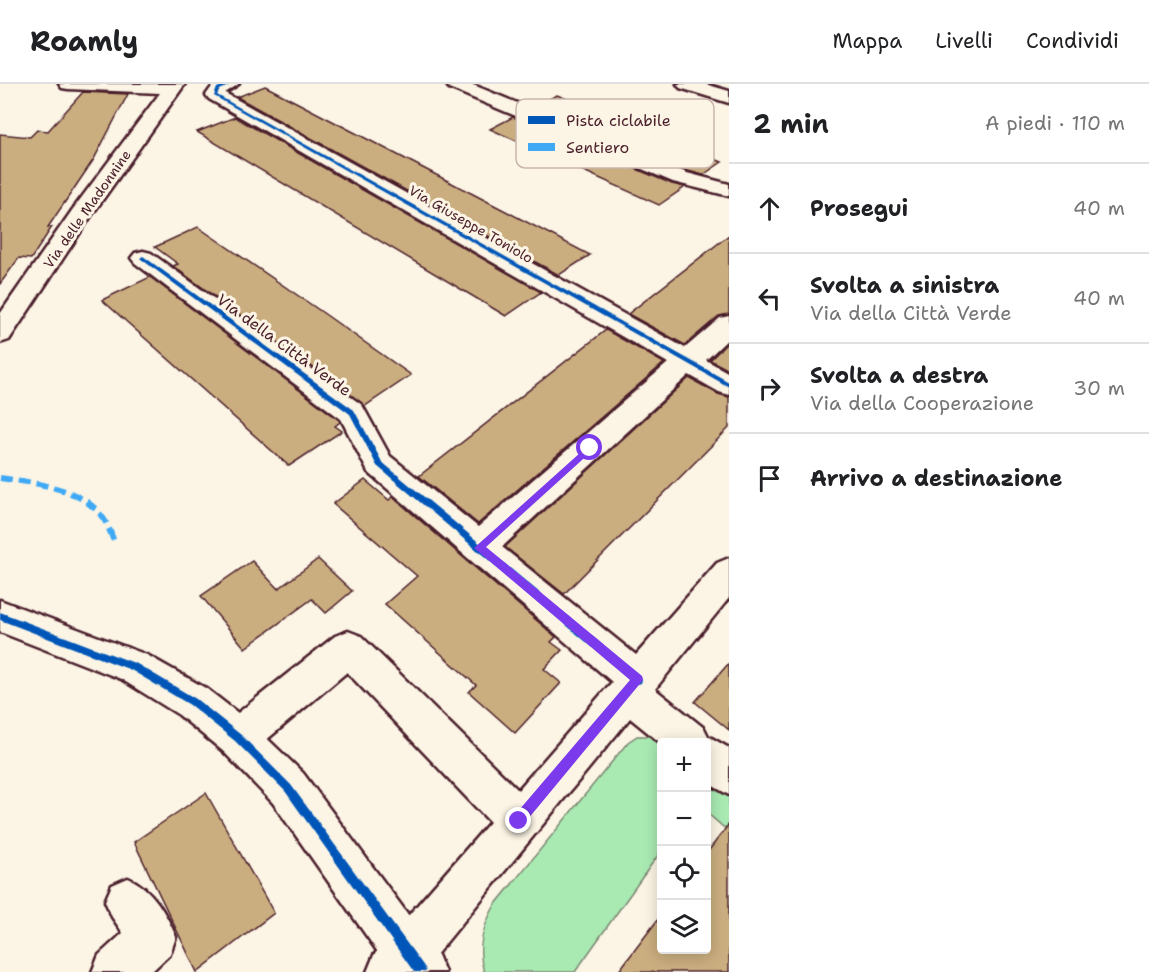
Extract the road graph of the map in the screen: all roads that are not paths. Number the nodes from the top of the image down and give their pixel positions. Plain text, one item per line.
1 (68, 84) edge
2 (230, 84) edge
3 (455, 84) edge
4 (686, 84) edge
5 (174, 86) edge
6 (729, 98) edge
7 (516, 109) edge
8 (656, 168) edge
9 (729, 190) edge
10 (143, 258) dead end
11 (729, 324) edge
12 (0, 334) edge
13 (687, 362) junction
14 (729, 385) edge
15 (479, 548) junction
16 (729, 573) edge
17 (0, 616) edge
18 (633, 686) junction
19 (238, 738) junction
20 (686, 738) edge
21 (711, 760) edge
22 (729, 774) edge
23 (519, 821) junction
24 (128, 901) dead end
25 (407, 966) edge
26 (116, 972) edge

1 - 5 street
2 - 13 street, Via Giuseppe Toniolo
3 - 7 street
4 - 6 street
5 - 12 street, Via delle Madonnine
8 - 9 street
10 - 15 street, Via della Città Verde
11 - 13 street
13 - 14 street, Via Giuseppe Toniolo
13 - 15 street
15 - 18 street, Via della Città Verde
16 - 18 street
17 - 19 street
18 - 20 street, Via della Città Verde
18 - 23 street
19 - 23 street
19 - 25 street
21 - 22 street
23 - 25 street
24 - 26 street

